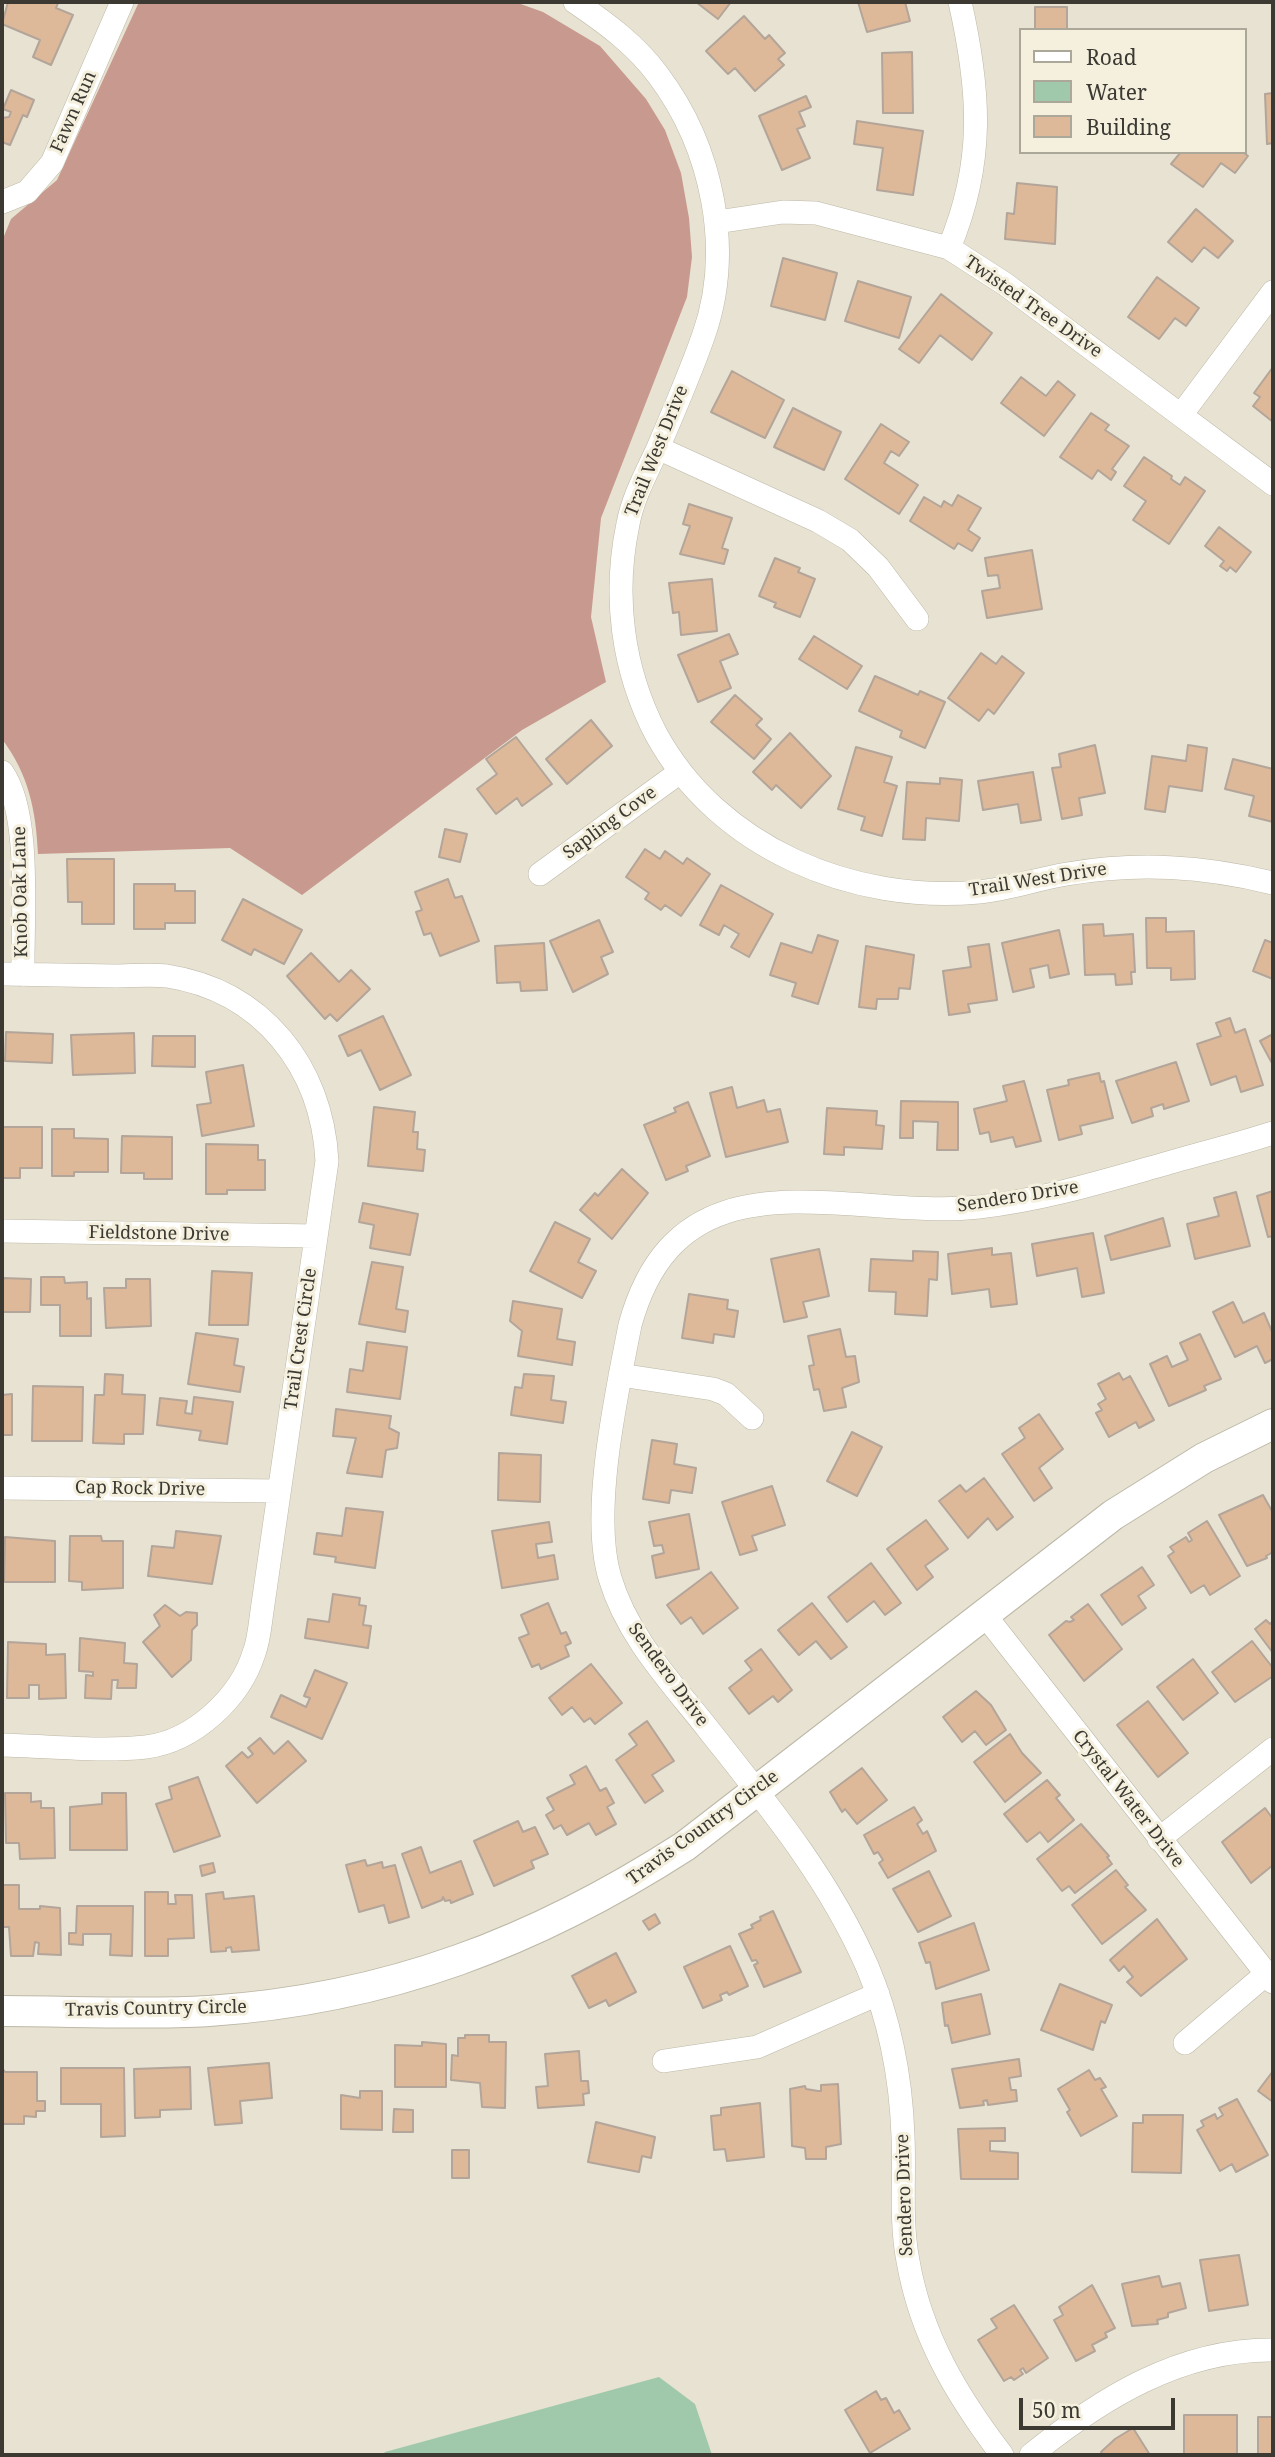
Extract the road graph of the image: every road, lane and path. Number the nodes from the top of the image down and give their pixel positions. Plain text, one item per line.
1 (122, 2) edge
2 (575, 2) edge
3 (960, 2) edge
4 (2, 202) edge
5 (717, 222) junction
6 (949, 248) junction
7 (1273, 292) edge
8 (1181, 415) junction
9 (658, 448) junction
10 (1273, 484) edge
11 (917, 619) dead end
12 (2, 772) edge
13 (680, 772) junction
14 (540, 874) dead end
15 (1273, 883) edge
16 (12, 974) edge
17 (1273, 1133) edge
18 (2, 1231) edge
19 (316, 1236) junction
20 (620, 1376) junction
21 (752, 1418) dead end
22 (1273, 1424) edge
23 (2, 1488) edge
24 (279, 1491) junction
25 (984, 1614) junction
26 (2, 1745) edge
27 (1273, 1749) edge
28 (758, 1792) junction
29 (1158, 1839) junction
30 (1269, 1978) edge
31 (878, 1994) junction
32 (2, 2011) edge
33 (1185, 2043) dead end
34 (664, 2061) dead end
35 (1273, 2350) edge
36 (1002, 2455) edge
37 (1031, 2455) edge

1 - 4 street, Fawn Run
2 - 5 street, Trail West Drive
3 - 6 street
5 - 6 street, Twisted Tree Drive
5 - 9 street, Trail West Drive
6 - 8 street, Twisted Tree Drive
7 - 8 street
8 - 10 street, Twisted Tree Drive
9 - 11 street
9 - 13 street, Trail West Drive
12 - 16 street, Knob Oak Lane
13 - 14 street, Sapling Cove
13 - 15 street, Trail West Drive
16 - 19 street, Trail Crest Circle
17 - 20 street, Sendero Drive
18 - 19 street, Fieldstone Drive
19 - 24 street, Trail Crest Circle
20 - 21 street
20 - 28 street, Sendero Drive
22 - 25 street, Travis Country Circle
23 - 24 street, Cap Rock Drive
24 - 26 street, Trail Crest Circle
25 - 28 street, Travis Country Circle
25 - 29 street, Crystal Water Drive
27 - 29 street
28 - 31 street, Sendero Drive
28 - 32 street, Travis Country Circle
29 - 30 street, Crystal Water Drive
30 - 33 street
31 - 34 street
31 - 36 street, Sendero Drive
35 - 37 street

